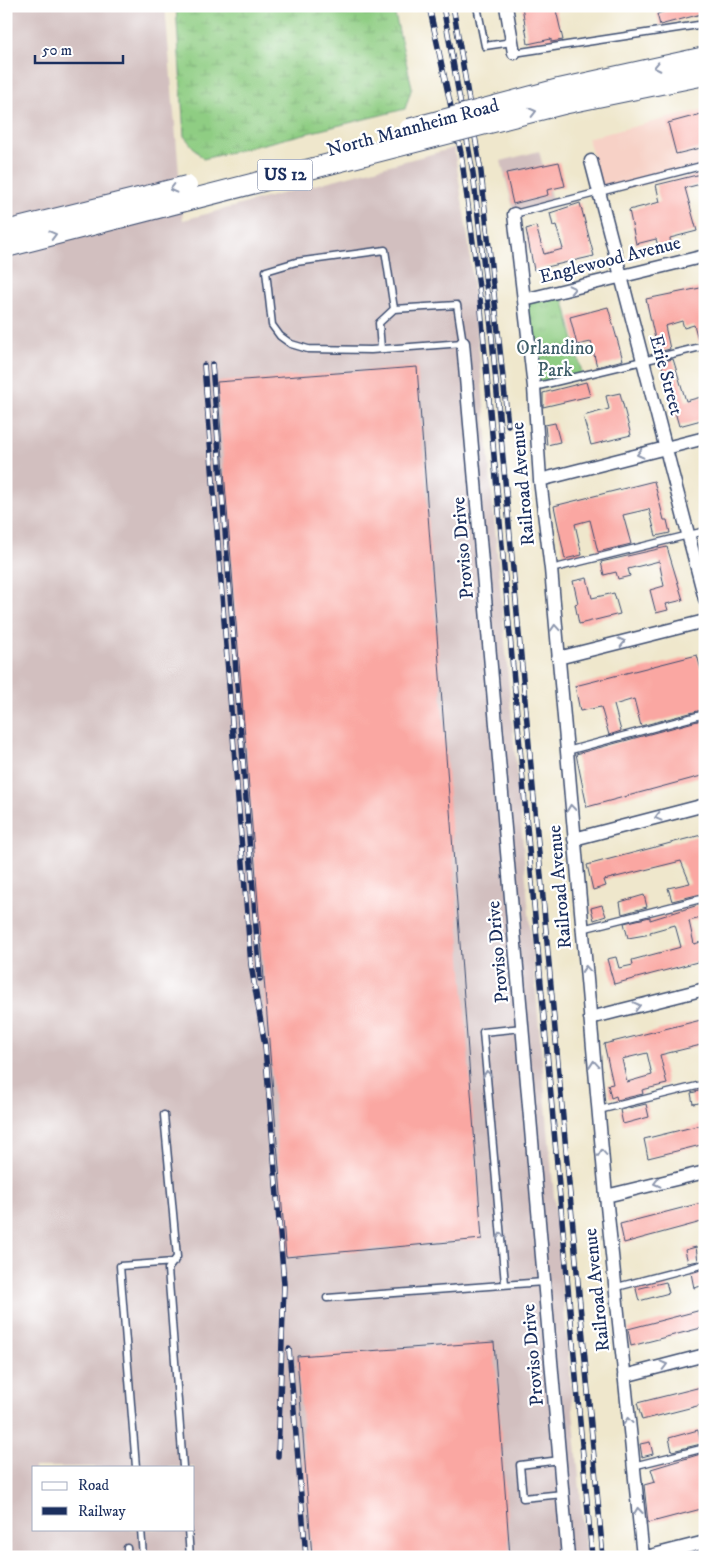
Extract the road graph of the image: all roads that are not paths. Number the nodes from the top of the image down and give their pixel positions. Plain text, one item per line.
1 (477, 6) edge
2 (506, 6) edge
3 (705, 24) edge
4 (513, 48) junction
5 (705, 57) edge
6 (705, 75) edge
7 (561, 97) junction
8 (591, 161) dead end
9 (705, 165) edge
10 (599, 192) junction
11 (514, 214) joint
12 (6, 231) edge
13 (6, 247) edge
14 (705, 256) edge
15 (621, 277) junction
16 (524, 300) junction
17 (394, 310) junction
18 (463, 343) junction
19 (705, 346) edge
20 (381, 349) junction
21 (643, 361) junction
22 (534, 388) junction
23 (705, 438) edge
24 (666, 448) junction
25 (540, 480) junction
26 (705, 531) edge
27 (688, 535) junction
28 (551, 570) junction
29 (705, 599) edge
30 (705, 621) edge
31 (558, 658) junction
32 (705, 714) edge
33 (566, 751) junction
34 (705, 805) edge
35 (574, 839) junction
36 (705, 898) edge
37 (582, 929) junction
38 (705, 989) edge
39 (590, 1018) junction
40 (524, 1028) junction
41 (705, 1084) edge
42 (598, 1110) junction
43 (164, 1115) dead end
44 (705, 1172) edge
45 (606, 1196) junction
46 (174, 1262) junction
47 (705, 1264) edge
48 (546, 1282) junction
49 (506, 1284) junction
50 (617, 1287) junction
51 (327, 1298) dead end
52 (705, 1355) edge
53 (624, 1376) junction
54 (705, 1448) edge
55 (560, 1460) junction
56 (136, 1466) edge
57 (183, 1466) edge
58 (633, 1466) junction
59 (563, 1494) junction
60 (141, 1530) edge
61 (188, 1530) edge
62 (705, 1542) edge
63 (127, 1548) dead end
64 (128, 1557) edge
65 (143, 1557) edge
66 (190, 1557) edge
67 (568, 1557) edge
68 (645, 1557) edge

1 - 4 lane
2 - 4 street
3 - 4 lane
5 -> 7 main road, North Mannheim Road / US 12
6 - 7 main road, North Mannheim Road / US 12
7 -> 12 main road, North Mannheim Road / US 12, bridge
13 -> 7 main road, North Mannheim Road / US 12, bridge
8 - 10 street, Erie Street
9 - 10 lane
10 - 11 lane
10 - 15 street, Erie Street
11 - 16 street, Railroad Avenue
14 - 15 street, Englewood Avenue
16 -> 15 street, Englewood Avenue
15 - 21 street, Erie Street
16 - 22 street, Railroad Avenue
17 - 18 lane
17 - 20 lane
17 - 20 lane
18 - 20 lane
18 - 40 street, Proviso Drive
19 - 21 lane
21 - 22 lane
21 - 24 street, Erie Street
22 - 25 street, Railroad Avenue
23 - 24 street
24 -> 25 street
24 - 27 street, Erie Street
25 - 28 street, Railroad Avenue
26 - 27 lane
27 - 28 lane
27 - 29 street, Erie Street
31 -> 28 street, Railroad Avenue
31 -> 30 street
31 - 33 street, Railroad Avenue
32 - 33 lane
35 -> 33 street, Railroad Avenue
34 -> 35 street
35 - 37 street, Railroad Avenue
36 - 37 lane
39 -> 37 street, Railroad Avenue
39 -> 38 street
42 -> 39 street, Railroad Avenue
40 - 48 street, Proviso Drive
49 -> 40 lane
41 - 42 lane
45 -> 42 street, Railroad Avenue
43 - 46 lane
44 -> 45 street
45 - 50 street, Railroad Avenue
46 - 56 lane
46 - 57 lane
47 - 50 lane
48 - 49 lane
48 - 55 street, Proviso Drive
49 - 51 lane
50 - 53 street, Railroad Avenue
53 -> 52 street
58 -> 53 street, Railroad Avenue
54 - 58 lane
55 - 59 street, Proviso Drive
55 - 59 lane
68 -> 58 street, Railroad Avenue
59 - 67 street, Proviso Drive
60 - 65 lane
61 - 66 lane
62 - 68 street
63 - 64 lane

